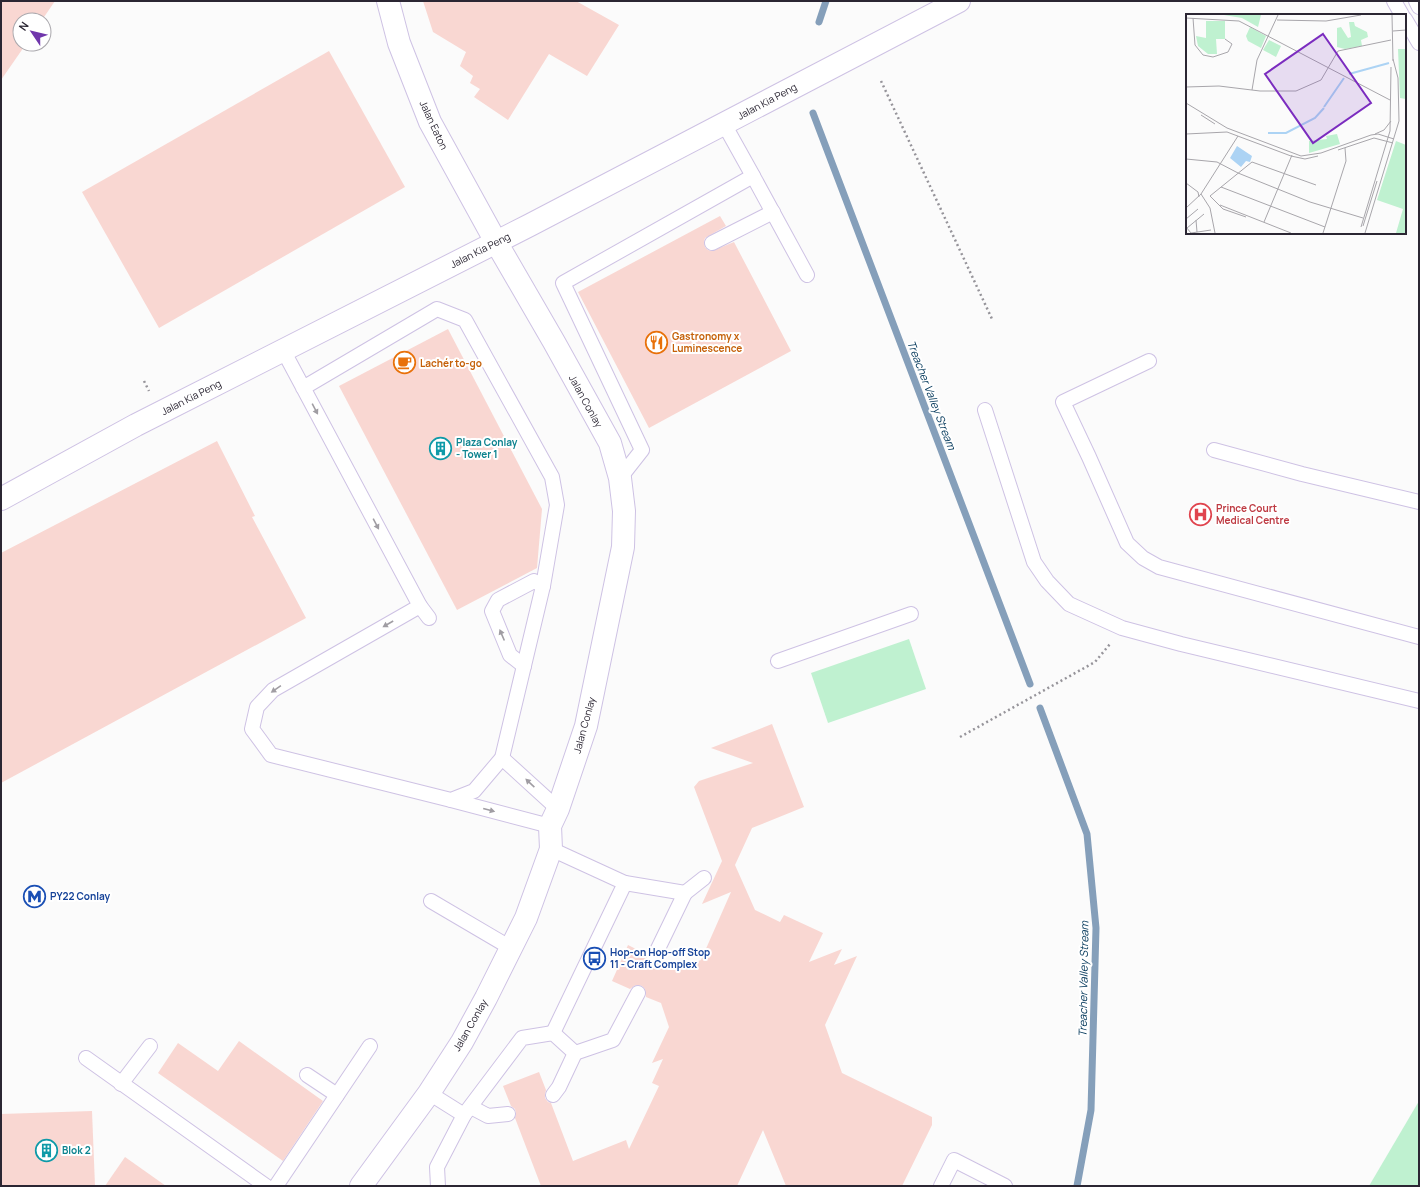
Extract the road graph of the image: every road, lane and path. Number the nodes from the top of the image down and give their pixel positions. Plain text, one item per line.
1 (388, 1) edge
2 (958, 1) edge
3 (1394, 1) edge
4 (1416, 1) edge
5 (1419, 7) edge
6 (1401, 14) edge
7 (1406, 21) edge
8 (1419, 43) edge
9 (881, 81) dead end
10 (724, 124) junction
11 (753, 176) junction
12 (773, 212) junction
13 (496, 242) junction
14 (712, 243) dead end
15 (807, 275) dead end
16 (992, 319) dead end
17 (283, 350) junction
18 (1149, 361) dead end
19 (303, 388) junction
20 (985, 410) dead end
21 (1214, 450) dead end
22 (620, 478) junction
23 (1, 499) edge
24 (1419, 502) edge
25 (543, 586) junction
26 (420, 606) junction
27 (910, 614) dead end
28 (429, 618) dead end
29 (1122, 628) junction
30 (1419, 637) edge
31 (778, 661) dead end
32 (524, 666) junction
33 (1419, 701) edge
34 (960, 737) dead end
35 (502, 758) junction
36 (451, 800) junction
37 (554, 817) junction
38 (551, 849) junction
39 (704, 878) dead end
40 (625, 883) junction
41 (685, 893) junction
42 (431, 901) dead end
43 (511, 948) junction
44 (654, 957) dead end
45 (638, 993) dead end
46 (553, 1033) junction
47 (150, 1046) dead end
48 (370, 1046) dead end
49 (575, 1053) junction
50 (86, 1058) dead end
51 (307, 1075) dead end
52 (121, 1084) junction
53 (429, 1093) junction
54 (337, 1095) junction
55 (553, 1095) dead end
56 (468, 1111) junction
57 (508, 1114) dead end
58 (266, 1186) edge
59 (276, 1186) edge
60 (361, 1186) edge
61 (438, 1186) edge
62 (941, 1186) edge
63 (1005, 1186) edge

1 - 13 street, Jalan Eaton
2 - 10 street, Jalan Kia Peng
3 - 6 lane
4 - 5 lane
7 - 8 lane
9 - 16 path
10 - 11 lane
10 - 13 street, Jalan Kia Peng
11 - 12 lane
11 - 22 lane
12 - 14 lane
12 - 15 lane
13 - 17 street, Jalan Kia Peng
13 - 22 street, Jalan Conlay
17 - 19 lane
17 - 23 street, Jalan Kia Peng
18 - 30 lane
19 - 25 lane
19 -> 26 lane
20 - 29 lane
21 - 24 lane
22 - 37 street, Jalan Conlay
25 - 32 lane
32 -> 25 lane
26 - 28 lane
26 -> 36 lane
27 - 31 lane
29 - 33 lane
29 - 34 path
32 - 35 lane
35 - 36 lane
37 -> 35 lane
36 -> 37 lane
37 - 38 street, Jalan Conlay
38 - 40 lane
38 - 43 street, Jalan Conlay
39 - 41 lane
40 - 41 lane
40 - 46 lane
41 - 44 lane
42 - 43 lane
43 - 53 street, Jalan Conlay
45 - 49 lane
46 - 49 lane
46 - 56 lane
47 - 52 lane
48 - 54 lane
49 - 55 lane
50 - 52 lane
51 - 54 lane
52 - 58 lane
53 - 56 lane
53 - 60 street, Jalan Conlay
54 - 59 lane
56 - 57 lane
56 - 61 lane
62 - 63 lane

